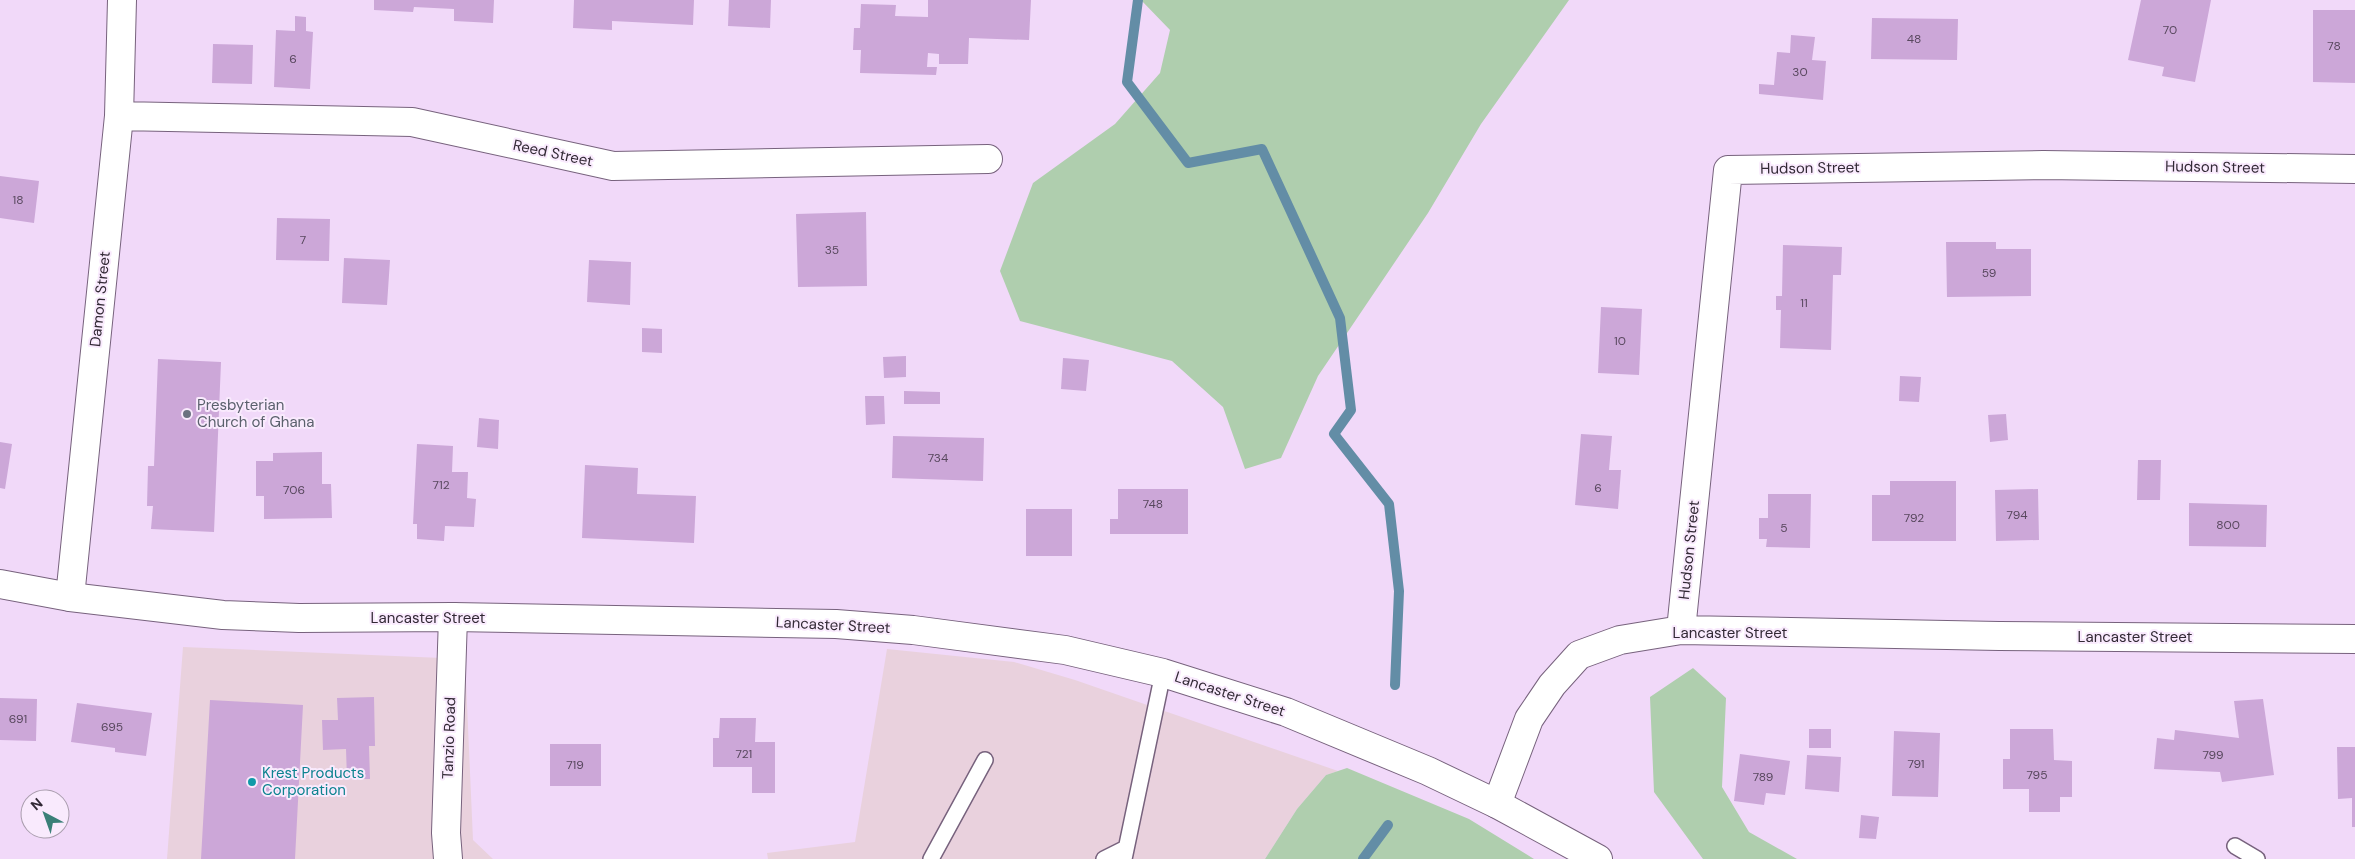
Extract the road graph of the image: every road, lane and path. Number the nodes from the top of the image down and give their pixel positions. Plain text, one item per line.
1 (122, 0) edge
2 (119, 116) junction
3 (988, 159) dead end
4 (2355, 169) edge
5 (0, 584) edge
6 (70, 597) junction
7 (453, 617) junction
8 (1681, 630) junction
9 (2355, 639) edge
10 (1163, 673) junction
11 (985, 760) dead end
12 (1497, 804) junction
13 (2236, 846) dead end
14 (1125, 854) edge
15 (448, 858) edge
16 (931, 859) edge
17 (1104, 859) edge
18 (1598, 859) edge
19 (2257, 859) edge

1 - 2 street, Damon Street
2 - 3 street, Reed Street
2 - 6 street, Damon Street
4 - 8 street, Hudson Street
5 - 6 street, Lancaster Street
6 - 7 street, Lancaster Street
7 - 10 street, Lancaster Street
7 - 15 street, Tanzio Road
8 - 9 street, Lancaster Street
8 - 12 street, Lancaster Street
10 - 12 street, Lancaster Street
10 - 14 lane
11 - 16 lane
12 - 18 street
13 - 19 lane
14 - 17 lane

